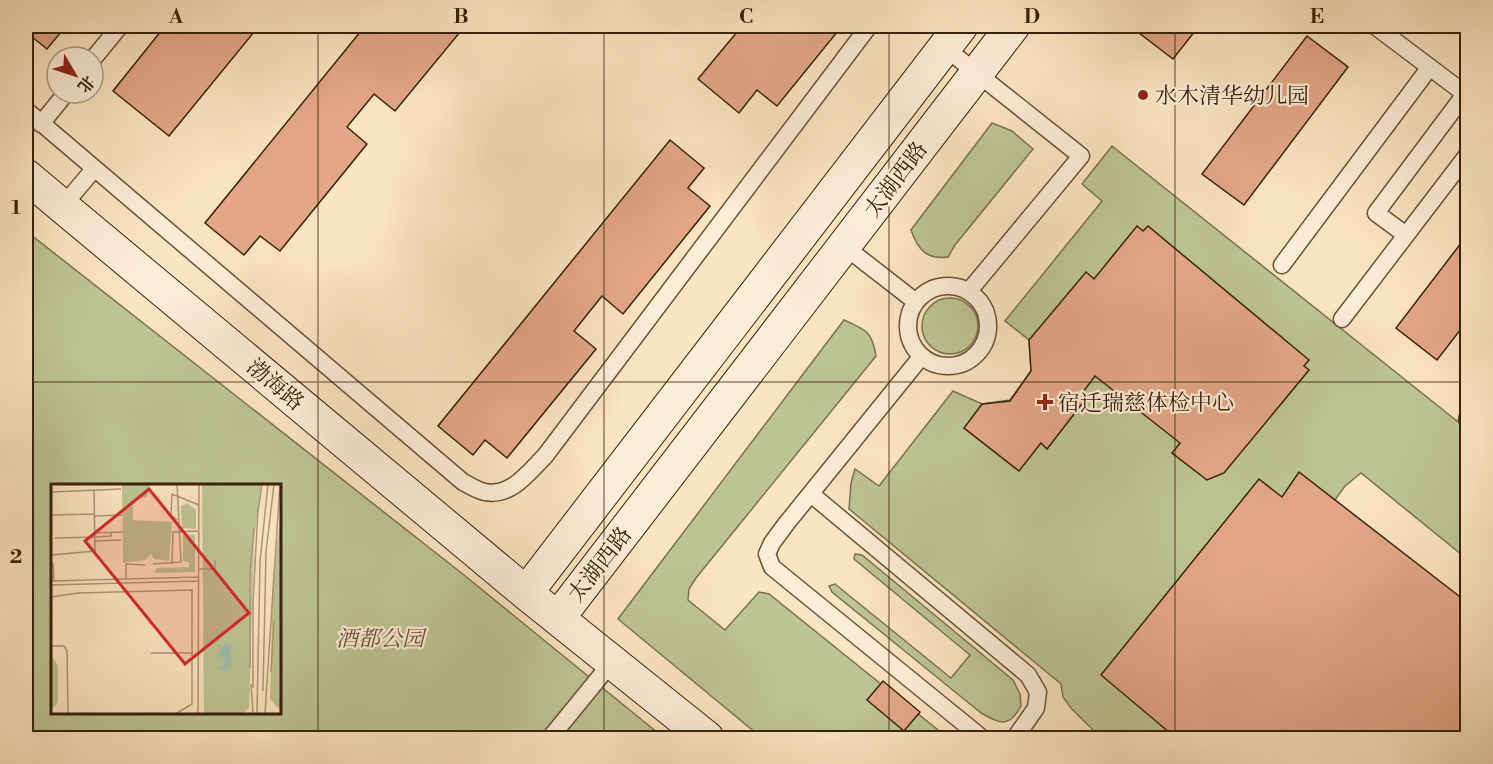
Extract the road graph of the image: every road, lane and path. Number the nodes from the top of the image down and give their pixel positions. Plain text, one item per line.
1 (120, 26) edge
2 (868, 26) edge
3 (1012, 26) edge
4 (1375, 26) edge
5 (952, 36) edge
6 (104, 45) edge
7 (1430, 67) junction
8 (976, 73) junction
9 (1465, 90) edge
10 (56, 105) edge
11 (26, 110) edge
12 (41, 123) junction
13 (1467, 154) edge
14 (94, 169) junction
15 (26, 176) edge
16 (62, 207) junction
17 (1406, 235) junction
18 (844, 246) junction
19 (1282, 265) dead end
20 (969, 291) junction
21 (916, 302) junction
22 (1342, 320) dead end
23 (921, 357) junction
24 (811, 494) junction
25 (526, 593) junction
26 (558, 618) junction
27 (612, 662) junction
28 (550, 738) edge
29 (707, 738) edge
30 (982, 738) edge
31 (1015, 738) edge

1 - 6 lane
2 - 14 lane
3 - 8 street, 太湖西路
4 - 7 lane
5 - 8 lane
5 - 25 street, 太湖西路
7 - 9 lane
7 - 19 lane
8 - 18 street, 太湖西路
8 - 20 lane
9 - 17 lane
10 - 12 lane
11 - 12 lane
12 - 14 lane
13 - 17 lane
14 - 16 lane
15 - 16 street, 渤海路
16 - 25 street, 渤海路
17 - 22 lane
18 - 21 lane
18 - 26 street, 太湖西路
20 - 21 lane
20 - 23 lane
21 - 23 lane
23 - 24 lane
24 - 30 lane
24 - 31 lane
25 - 26 street, 太湖西路
26 - 27 street
27 - 28 lane
27 - 29 street

